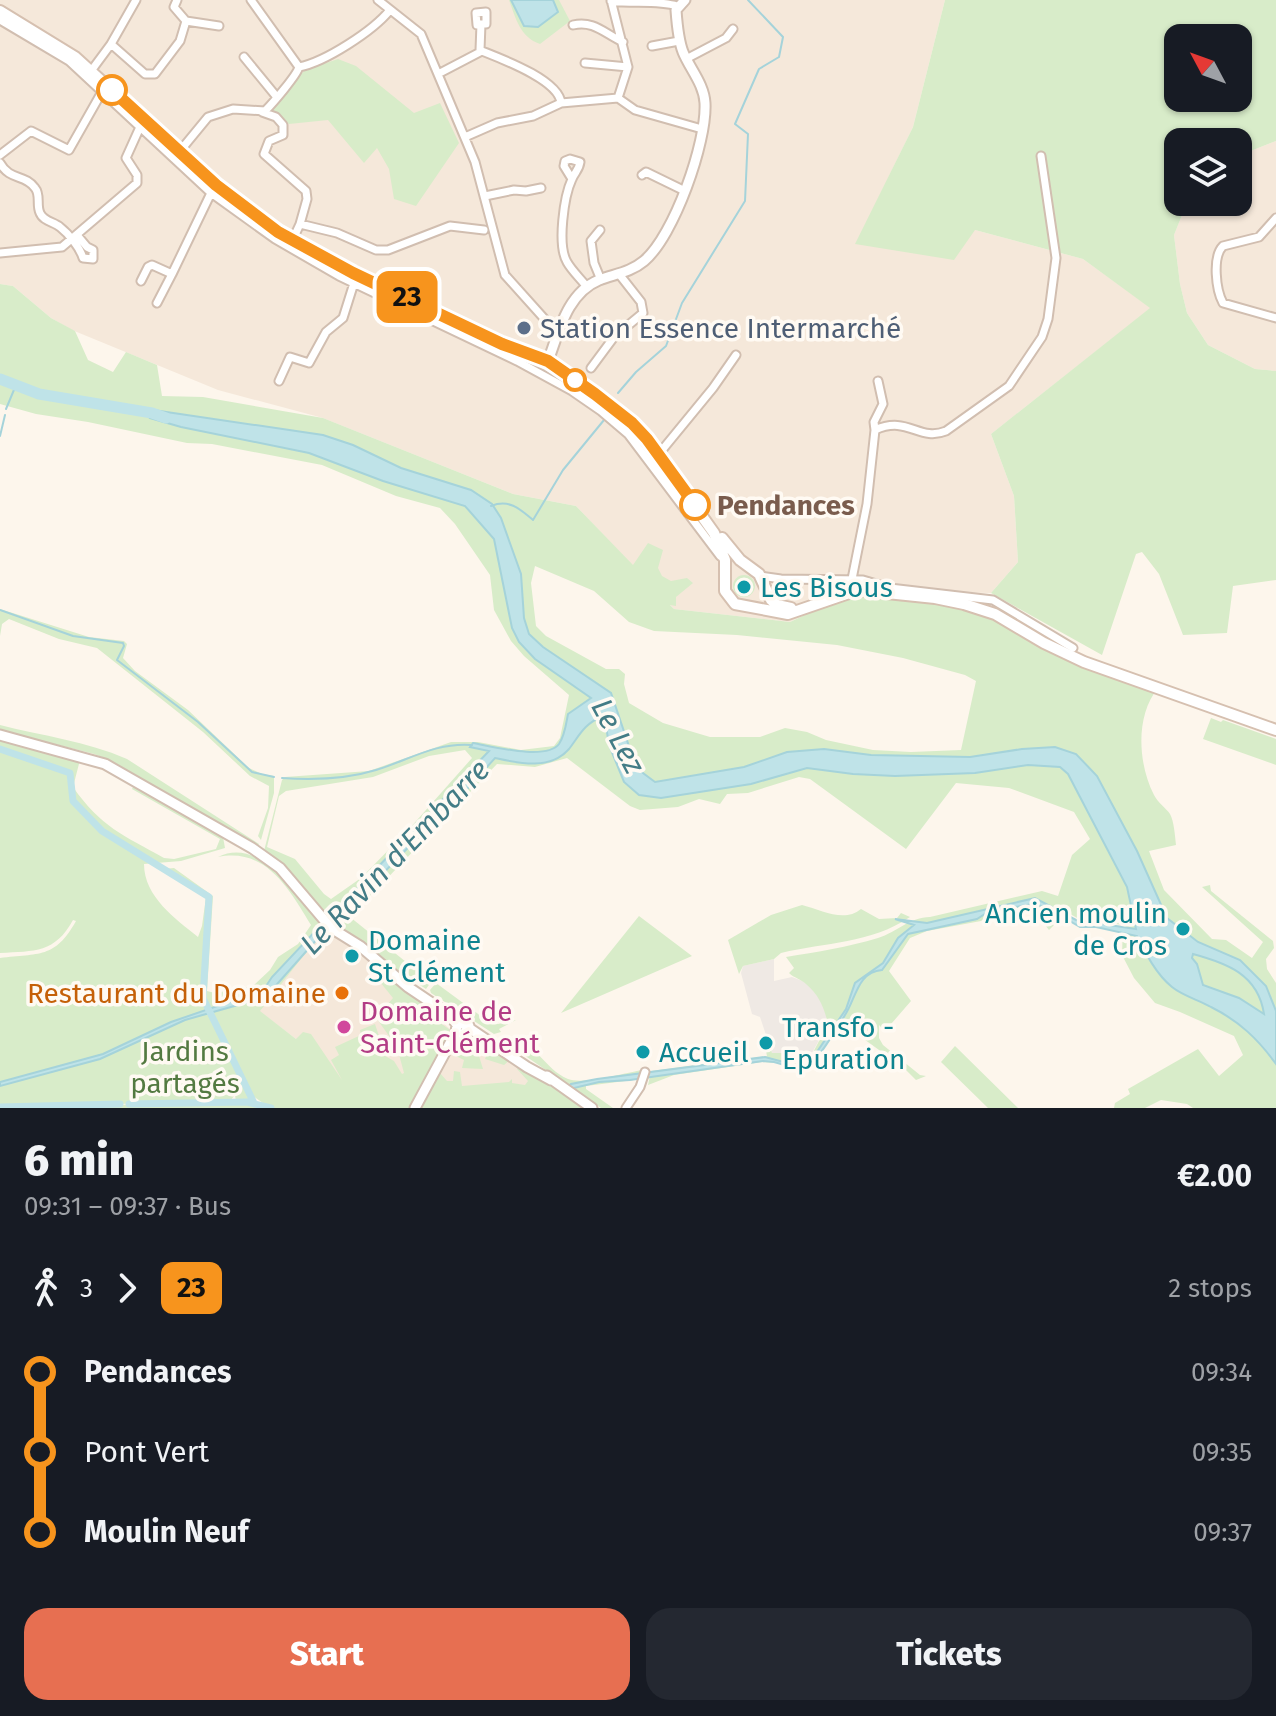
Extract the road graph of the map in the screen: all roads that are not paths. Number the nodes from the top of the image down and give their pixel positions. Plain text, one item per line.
1 (136, 0) edge
2 (177, 0) edge
3 (251, 0) edge
4 (378, 0) edge
5 (611, 1) edge
6 (681, 3) edge
7 (389, 5) edge
8 (0, 11) edge
9 (0, 20) edge
10 (186, 21) junction
11 (481, 24) dead end
12 (573, 25) dead end
13 (219, 26) dead end
14 (733, 29) dead end
15 (679, 41) junction
16 (623, 42) junction
17 (111, 44) junction
18 (652, 46) dead end
19 (480, 50) junction
20 (244, 57) dead end
21 (686, 59) junction
22 (585, 63) dead end
23 (299, 67) junction
24 (628, 67) junction
25 (91, 71) junction
26 (438, 74) junction
27 (104, 88) junction
28 (276, 96) junction
29 (618, 98) junction
30 (561, 103) junction
31 (262, 112) junction
32 (140, 127) junction
33 (702, 129) junction
34 (465, 137) junction
35 (180, 151) junction
36 (0, 155) edge
37 (1041, 156) dead end
38 (0, 163) edge
39 (642, 175) dead end
40 (572, 179) dead end
41 (541, 188) dead end
42 (685, 191) junction
43 (211, 193) junction
44 (485, 196) junction
45 (1276, 218) edge
46 (300, 224) junction
47 (484, 230) dead end
48 (600, 230) dead end
49 (74, 237) junction
50 (293, 239) junction
51 (0, 253) edge
52 (172, 274) junction
53 (619, 274) junction
54 (601, 280) junction
55 (141, 281) dead end
56 (354, 283) junction
57 (587, 287) junction
58 (157, 303) dead end
59 (1276, 318) edge
60 (558, 334) junction
61 (736, 355) dead end
62 (548, 361) junction
63 (591, 368) dead end
64 (279, 381) dead end
65 (878, 381) dead end
66 (875, 430) junction
67 (658, 455) junction
68 (703, 515) junction
69 (726, 564) junction
70 (748, 568) junction
71 (726, 579) junction
72 (852, 579) junction
73 (761, 582) junction
74 (745, 606) junction
75 (809, 608) junction
76 (1073, 648) dead end
77 (1276, 730) edge
78 (0, 735) edge
79 (388, 970) junction
80 (463, 1028) junction
81 (482, 1034) junction
82 (645, 1075) dead end
83 (415, 1108) edge
84 (592, 1108) edge
85 (626, 1108) edge

1 - 17 street
2 - 10 street
3 - 23 street
4 - 7 street
5 - 6 street
5 - 16 street
6 - 15 street
7 - 23 street
7 - 26 street
8 - 25 main road
9 - 27 street
10 - 13 street
10 - 17 street
11 - 19 street
12 - 16 street
14 - 21 street
15 - 18 street
15 - 21 street
16 - 24 street
17 - 25 street
19 - 26 street
19 - 30 street
20 - 28 street
21 - 33 street
22 - 24 street
23 - 28 street
24 - 29 street
25 - 27 main road
26 - 34 street
27 - 32 street
27 - 35 main road
27 - 36 street
28 - 31 street
29 - 30 street
29 - 33 street
30 - 34 street
31 - 35 street
31 - 46 street
32 - 43 street
32 - 49 street
33 - 42 street
34 - 44 street
35 - 50 main road
37 - 66 street
38 - 49 street
39 - 42 street
40 - 57 street
41 - 44 street
42 - 53 street
43 - 52 street
43 - 56 street
44 - 60 street
45 - 59 street
46 - 47 street
46 - 50 street
48 - 54 street
49 - 51 street
50 - 62 main road
52 - 55 street
52 - 58 street
53 - 54 street
53 - 63 street
54 - 57 street
56 - 64 street
56 - 69 street
57 - 60 street
60 - 62 street
61 - 67 street
62 - 67 main road
65 - 66 street
66 - 72 street
67 - 68 main road
68 - 69 main road
68 - 70 main road
69 - 71 main road
70 - 71 main road
70 - 73 main road
71 - 74 main road
72 - 73 street
72 - 76 street
73 - 74 main road
73 - 75 main road
74 - 75 main road
75 - 77 main road
78 - 79 street
79 - 80 street
79 - 80 street
80 - 81 street
80 - 81 street
80 - 83 street
81 - 84 street
82 - 85 street

